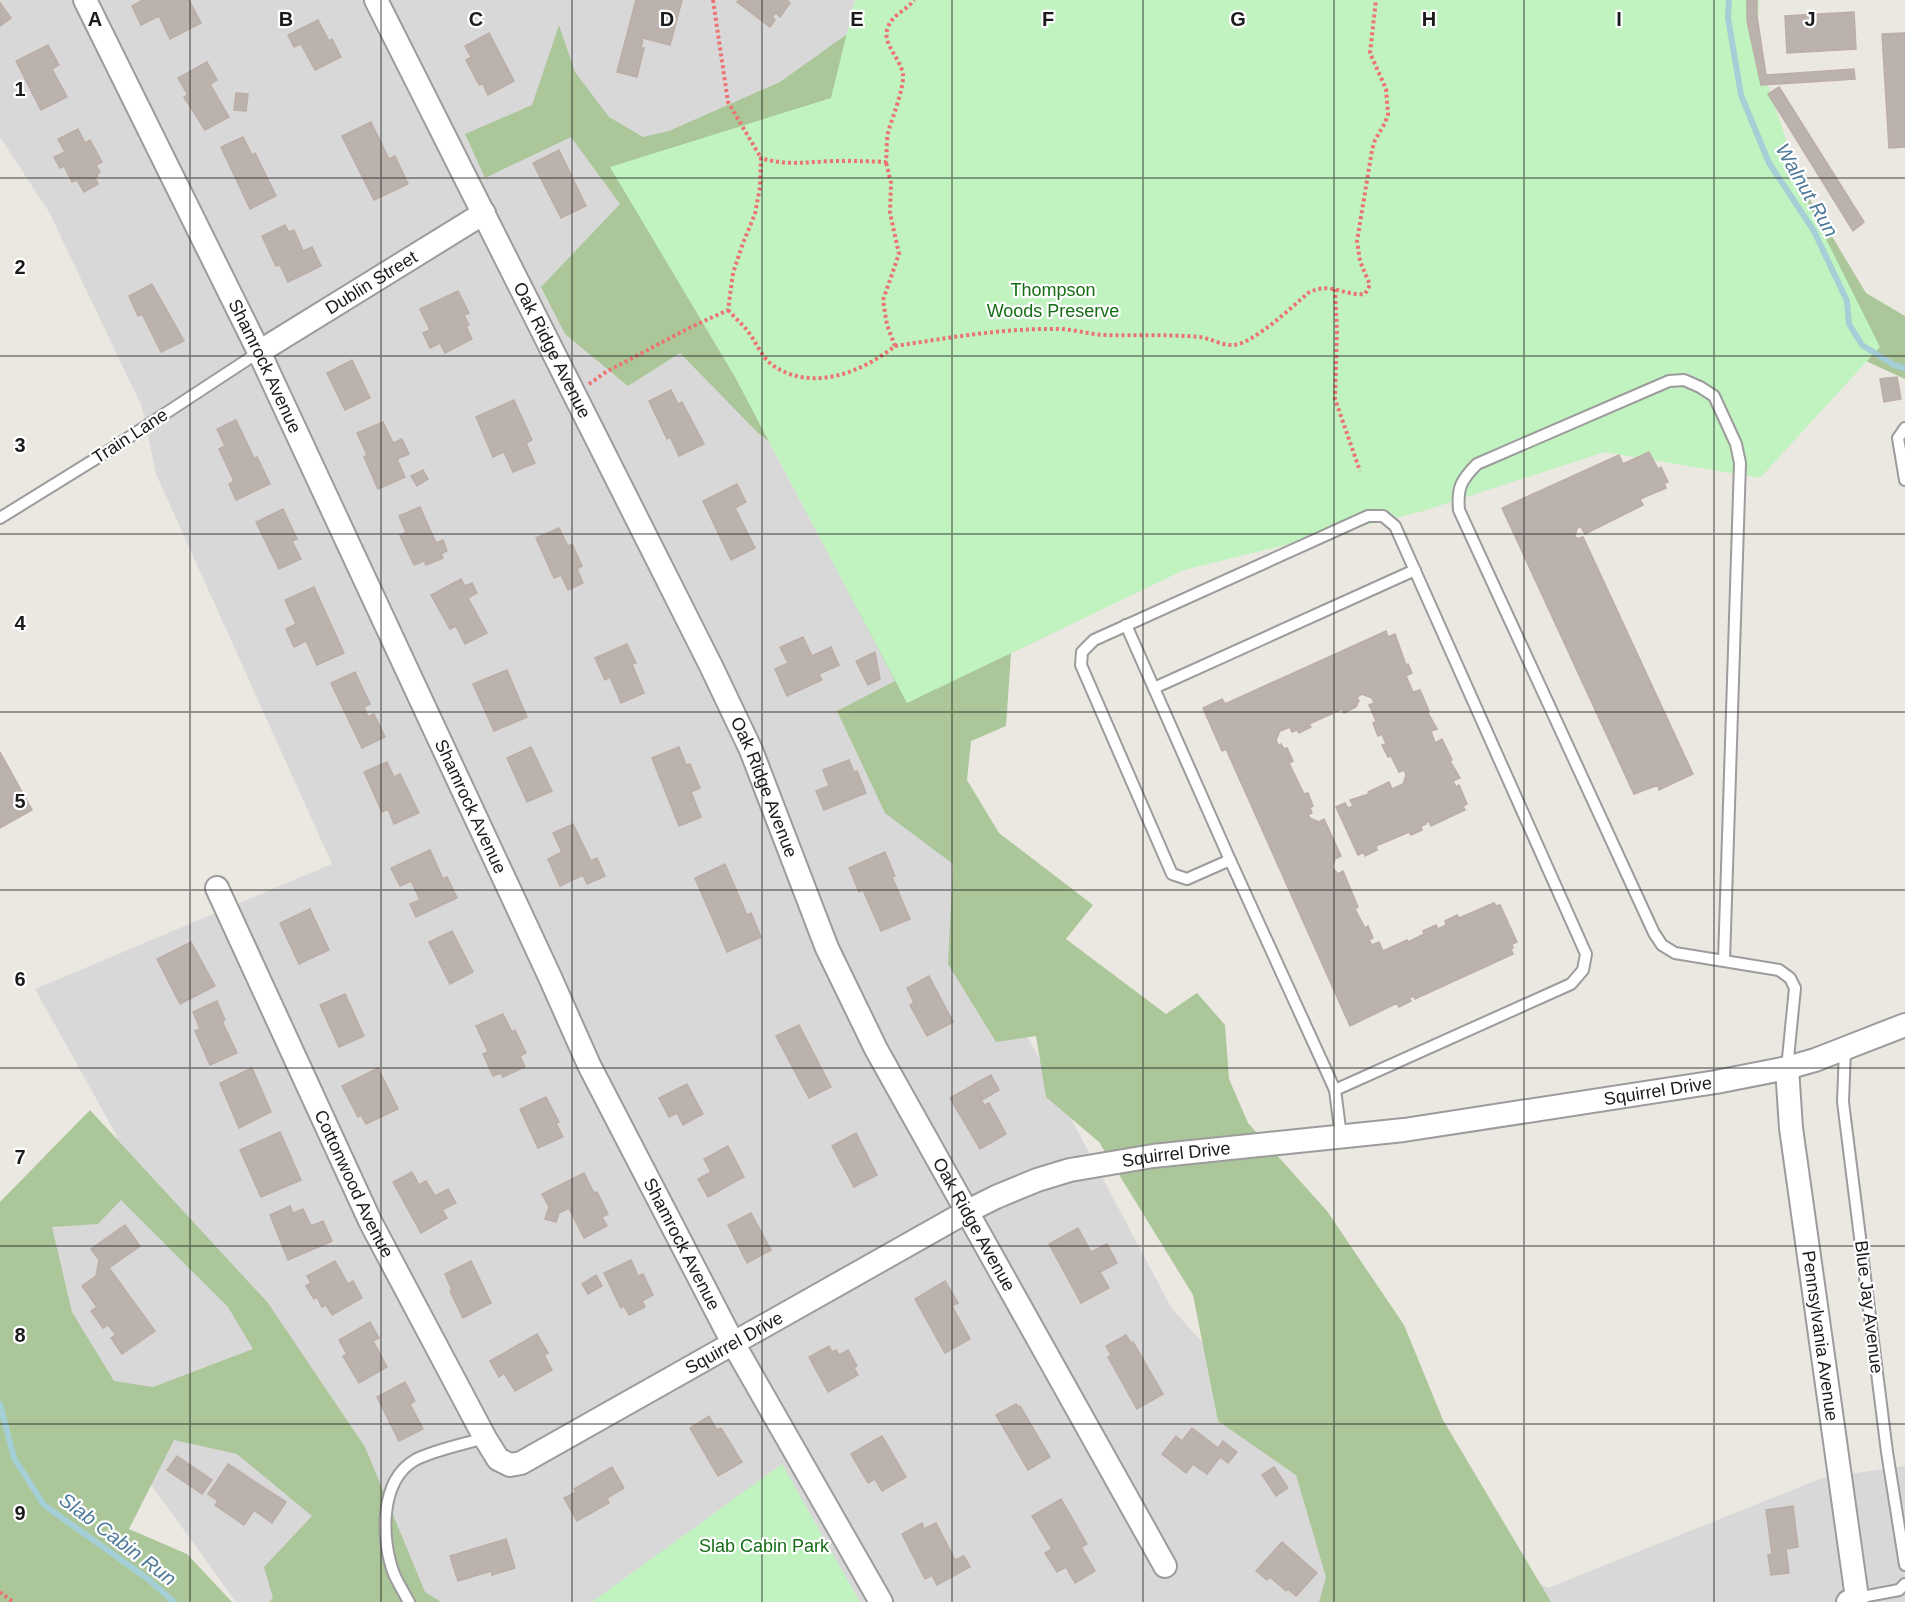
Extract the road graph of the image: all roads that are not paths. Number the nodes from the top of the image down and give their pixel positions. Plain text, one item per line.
1 (85, 0) edge
2 (376, 0) edge
3 (484, 213) junction
4 (259, 352) junction
5 (1905, 428) edge
6 (1905, 480) edge
7 (0, 518) edge
8 (1415, 570) junction
9 (1126, 625) junction
10 (1154, 688) junction
11 (1230, 860) junction
12 (217, 888) dead end
13 (1724, 961) junction
14 (1905, 1025) edge
15 (1845, 1049) junction
16 (1787, 1068) junction
17 (1335, 1090) junction
18 (1341, 1137) junction
19 (966, 1212) junction
20 (733, 1343) junction
21 (485, 1438) junction
22 (510, 1465) joint
23 (1905, 1565) edge
24 (1165, 1566) dead end
25 (1905, 1584) edge
26 (1854, 1601) edge
27 (410, 1602) edge
28 (881, 1602) edge

1 - 4 street, Shamrock Avenue
2 - 3 street, Oak Ridge Avenue
3 - 4 street, Dublin Street
3 - 19 street, Oak Ridge Avenue
4 - 7 lane, Train Lane
4 - 20 street, Shamrock Avenue
5 - 6 lane
8 - 9 lane
8 - 10 lane
8 - 17 lane
9 - 10 lane
9 - 11 lane
10 - 11 lane
11 - 17 lane
12 - 21 street, Cottonwood Avenue
13 - 13 lane
13 - 16 lane
14 - 15 street, Squirrel Drive
15 - 16 street, Squirrel Drive
15 - 23 lane, Blue Jay Avenue
16 - 18 street, Squirrel Drive
16 - 26 street, Pennsylvania Avenue
17 - 18 lane
18 - 19 street, Squirrel Drive
19 - 20 street, Squirrel Drive
19 - 24 street, Oak Ridge Avenue
20 - 22 street, Squirrel Drive
20 - 28 street, Shamrock Avenue
21 - 22 street, Cottonwood Avenue
21 - 27 lane
25 - 26 lane

